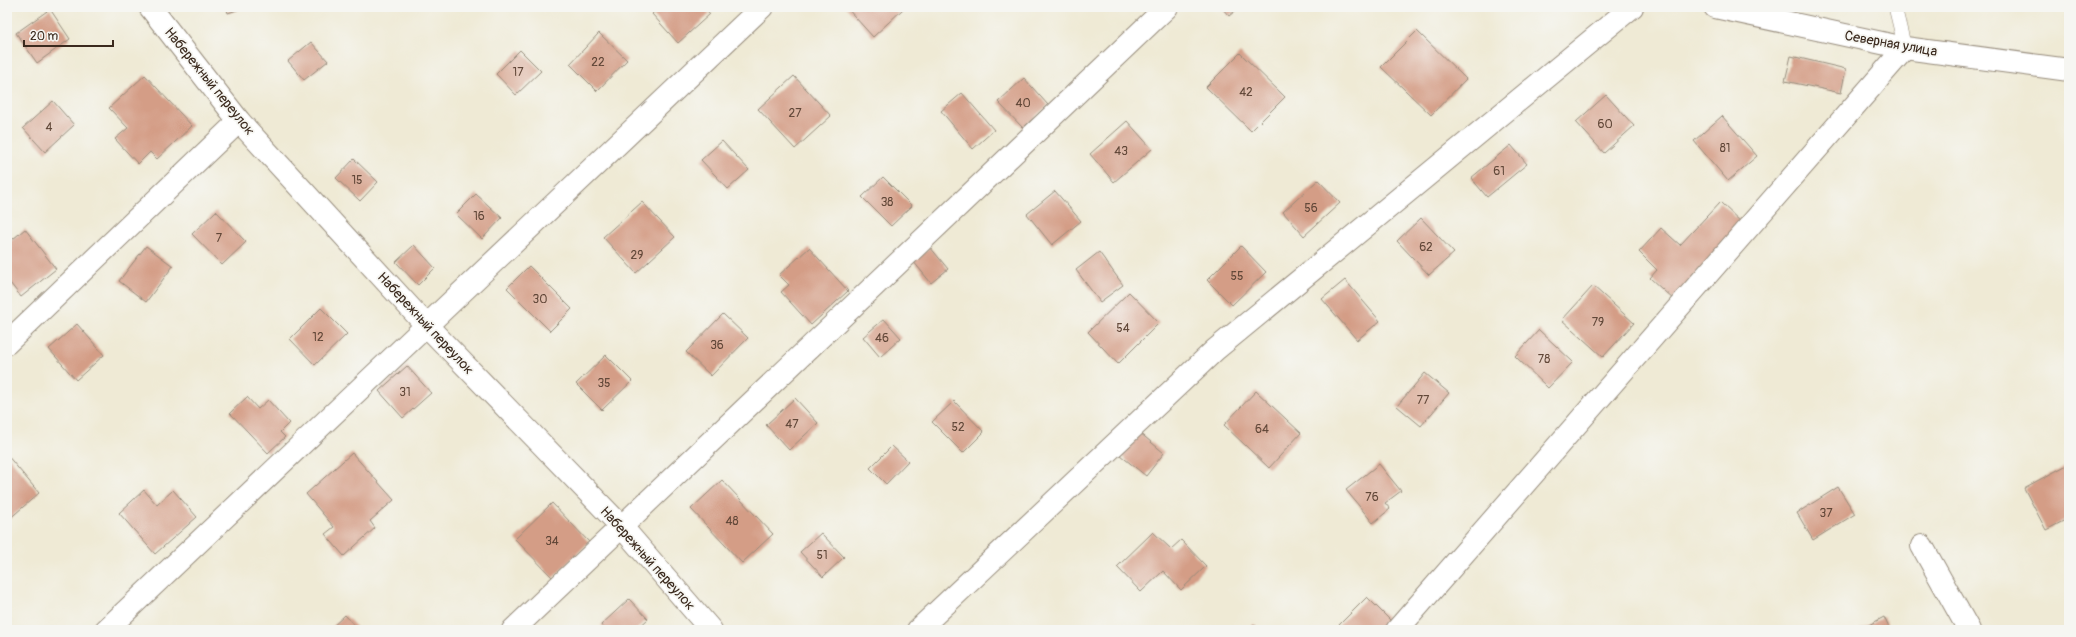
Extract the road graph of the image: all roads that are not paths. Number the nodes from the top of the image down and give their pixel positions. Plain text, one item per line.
1 (150, 7) edge
2 (762, 7) edge
3 (1167, 7) edge
4 (1632, 7) edge
5 (1715, 7) edge
6 (1895, 7) edge
7 (1905, 48) junction
8 (2069, 70) edge
9 (239, 121) junction
10 (426, 325) junction
11 (7, 343) edge
12 (621, 526) junction
13 (1922, 546) dead end
14 (106, 630) edge
15 (513, 630) edge
16 (711, 630) edge
17 (918, 630) edge
18 (1397, 630) edge
19 (1970, 630) edge

1 - 9 street, Набережный переулок
2 - 10 street
3 - 12 street
4 - 17 street
5 - 7 street, Северная улица
6 - 7 lane
7 - 8 street, Северная улица
7 - 18 street
9 - 10 street, Набережный переулок
9 - 11 street
10 - 12 street, Набережный переулок
10 - 14 street
12 - 15 street
12 - 16 street, Набережный переулок
13 - 19 street

